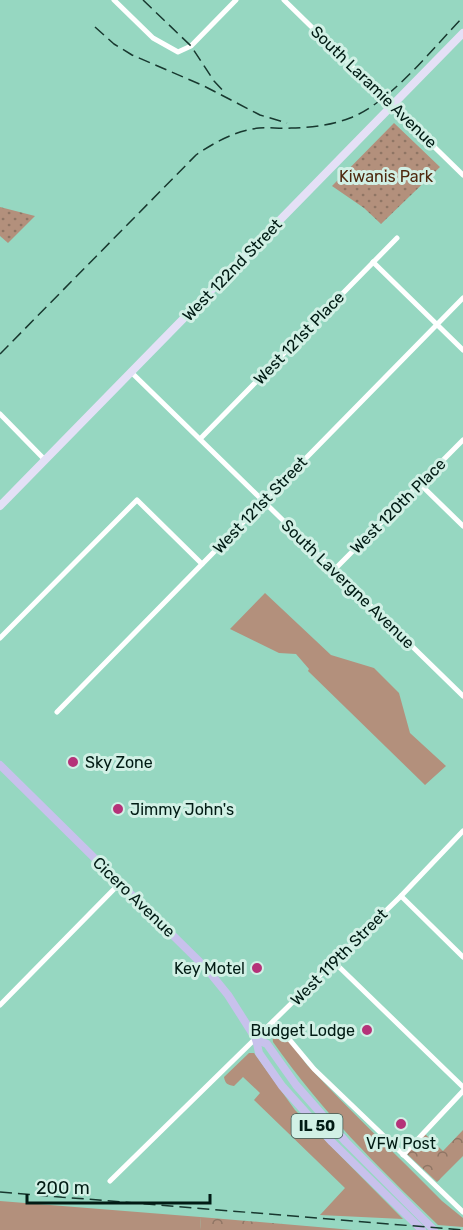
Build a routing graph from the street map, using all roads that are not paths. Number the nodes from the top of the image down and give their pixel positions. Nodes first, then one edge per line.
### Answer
1 (114, 0) edge
2 (236, 0) edge
3 (284, 0) edge
4 (463, 33) edge
5 (392, 106) junction
6 (462, 170) edge
7 (397, 238) dead end
8 (373, 262) junction
9 (463, 298) edge
10 (437, 325) junction
11 (463, 350) edge
12 (131, 372) junction
13 (0, 414) edge
14 (200, 439) junction
15 (463, 440) edge
16 (45, 460) junction
17 (420, 484) junction
18 (264, 501) junction
19 (0, 506) edge
20 (463, 526) edge
21 (202, 564) junction
22 (333, 571) junction
23 (0, 638) edge
24 (463, 696) edge
25 (57, 712) dead end
26 (0, 765) edge
27 (463, 831) edge
28 (120, 883) junction
29 (400, 896) junction
30 (463, 957) edge
31 (334, 962) junction
32 (0, 1005) edge
33 (274, 1021) junction
34 (256, 1039) junction
35 (463, 1089) edge
36 (402, 1155) junction
37 (110, 1181) dead end
38 (463, 1212) edge
39 (422, 1230) edge
40 (434, 1230) edge

1 - 2 street
3 - 5 street, South Laramie Avenue
4 - 5 street, West 122nd Street
5 - 6 street, South Laramie Avenue
5 - 12 street, West 122nd Street
7 - 8 street, West 121st Place
8 - 10 street
8 - 14 street, West 121st Place
9 - 10 street, West 121st Street
10 - 11 street
10 - 18 street, West 121st Street
12 - 14 street, South Lavergne Avenue
12 - 16 street, West 122nd Street
13 - 16 street
14 - 18 street, South Lavergne Avenue
15 - 17 street, West 120th Place
16 - 19 street, West 122nd Street
17 - 20 street
17 - 22 street, West 120th Place
18 - 21 street, West 121st Street
18 - 22 street, South Lavergne Avenue
21 - 23 street
21 - 25 street, West 121st Street
22 - 24 street, South Lavergne Avenue
26 - 28 main road, Cicero Avenue / IL 50
27 - 29 street, West 119th Street
28 - 32 street
28 - 34 main road, Cicero Avenue / IL 50
29 - 30 street
29 - 31 street, West 119th Street
31 - 33 street, West 119th Street
31 - 35 street
33 - 34 street, West 119th Street
33 - 36 street
34 - 37 street, West 119th Street
34 - 39 main road, Cicero Avenue / IL 50
34 - 40 main road, Cicero Avenue / IL 50
35 - 36 street
36 - 38 street

